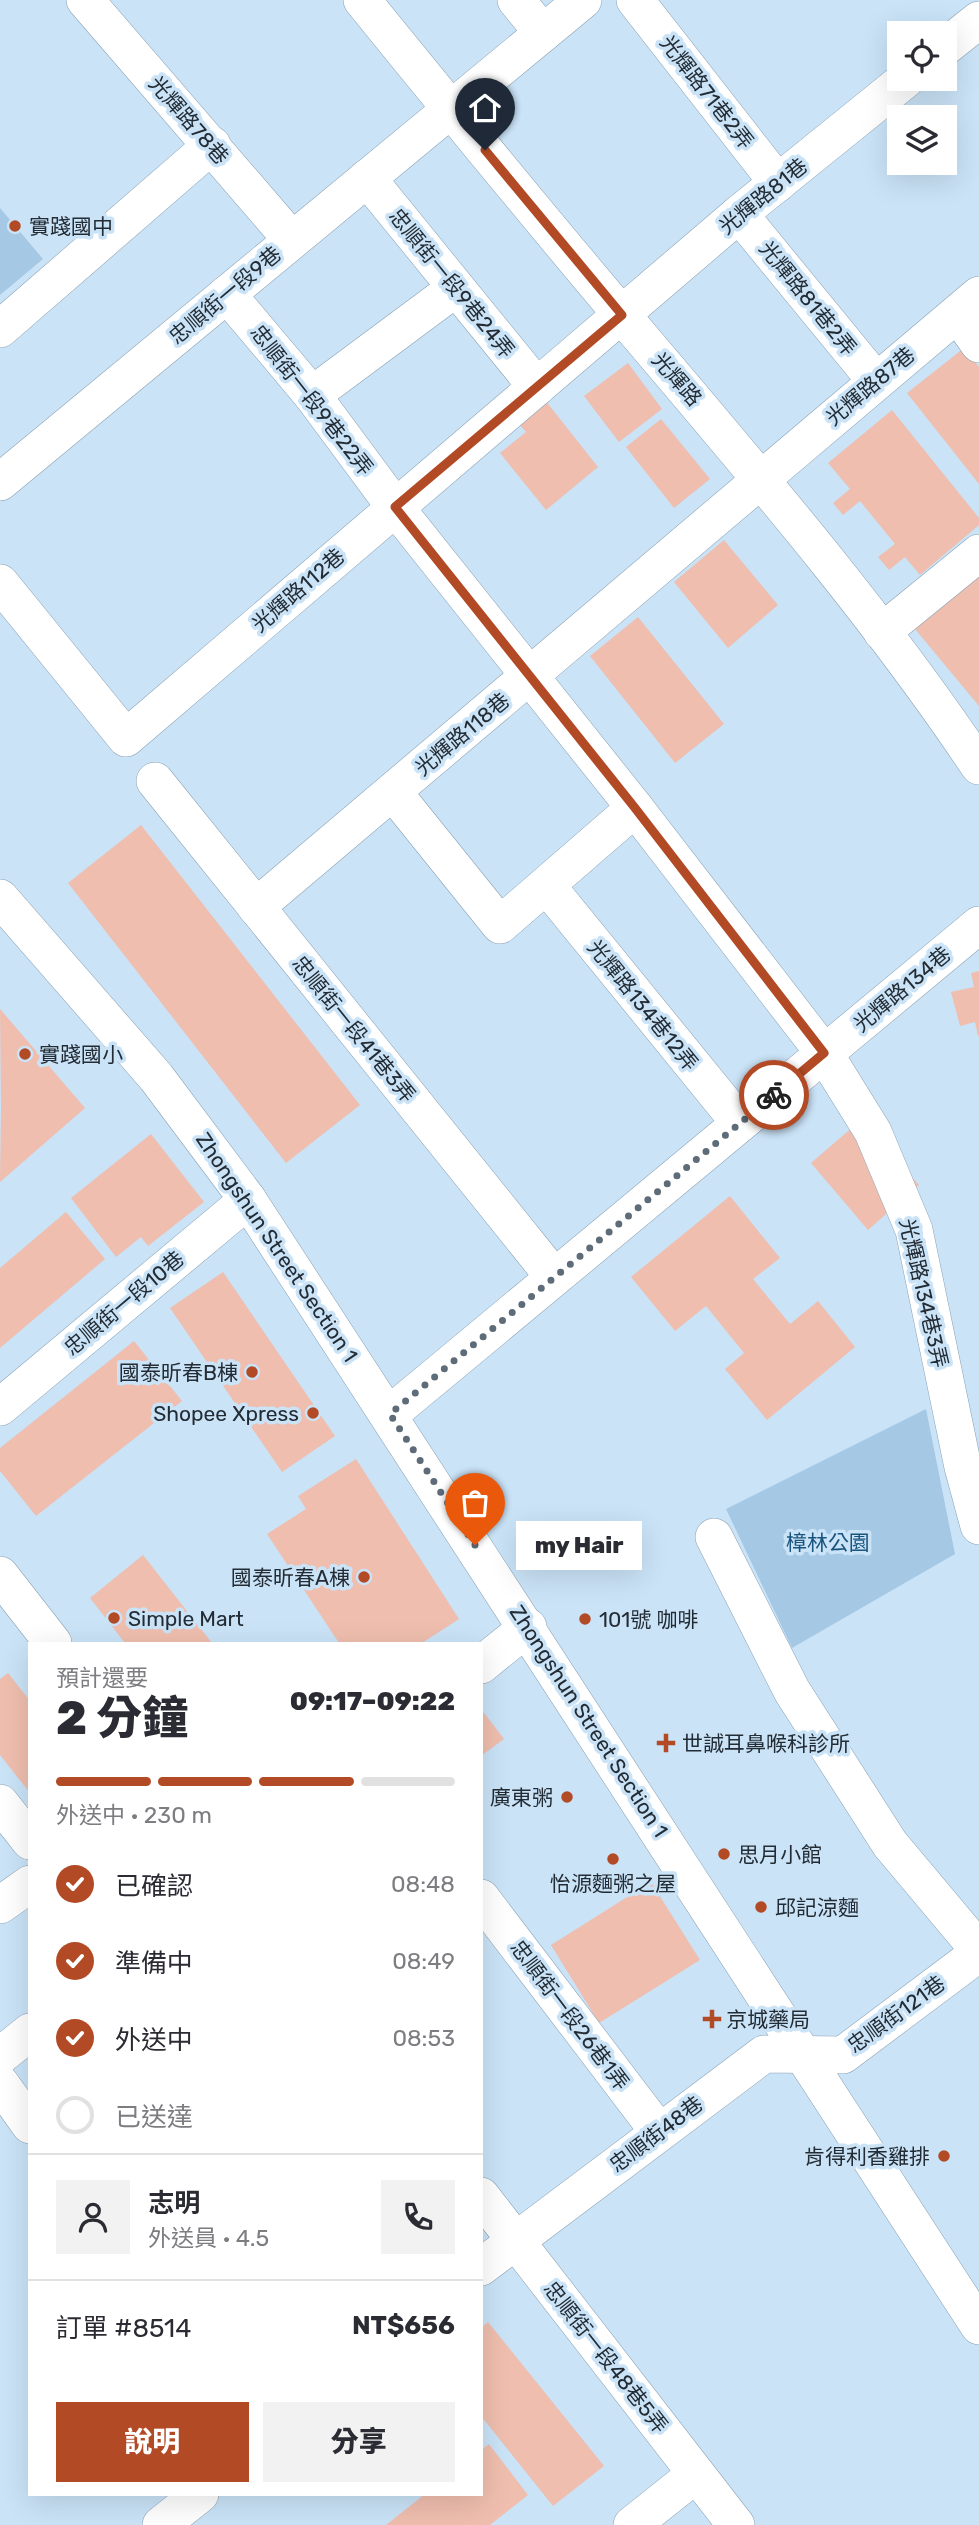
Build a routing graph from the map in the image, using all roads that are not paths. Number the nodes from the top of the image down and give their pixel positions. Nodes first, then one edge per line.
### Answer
1 (85, 0) edge
2 (362, 0) edge
3 (516, 0) edge
4 (583, 0) edge
5 (635, 0) edge
6 (979, 20) edge
7 (543, 33) junction
8 (957, 37) edge
9 (891, 91) edge
10 (450, 109) junction
11 (212, 145) junction
12 (367, 178) junction
13 (778, 183) junction
14 (739, 215) junction
15 (292, 240) junction
16 (456, 288) junction
17 (227, 294) junction
18 (969, 305) edge
19 (622, 315) junction
20 (0, 329) edge
21 (979, 344) edge
22 (876, 381) junction
23 (537, 387) junction
24 (312, 395) junction
25 (761, 477) junction
26 (0, 482) edge
27 (395, 507) junction
28 (979, 553) edge
29 (0, 583) edge
30 (882, 632) junction
31 (530, 677) junction
32 (979, 766) edge
33 (155, 780) dead end
34 (393, 792) junction
35 (635, 808) junction
36 (547, 886) junction
37 (0, 898) edge
38 (256, 907) junction
39 (979, 925) edge
40 (824, 1053) junction
41 (740, 1124) junction
42 (248, 1200) junction
43 (554, 1277) junction
44 (0, 1407) edge
45 (390, 1414) junction
46 (971, 1462) edge
47 (979, 1526) edge
48 (714, 1537) dead end
49 (0, 1576) edge
50 (528, 1628) junction
51 (51, 1642) edge
52 (483, 1663) edge
53 (0, 1803) edge
54 (28, 1838) edge
55 (28, 1885) edge
56 (483, 1901) edge
57 (0, 1905) edge
58 (979, 1951) edge
59 (28, 2034) edge
60 (805, 2054) junction
61 (0, 2056) edge
62 (0, 2083) edge
63 (28, 2122) edge
64 (659, 2132) junction
65 (483, 2199) edge
66 (515, 2240) junction
67 (483, 2265) edge
68 (979, 2326) edge
69 (696, 2474) junction
70 (198, 2496) edge
71 (162, 2525) edge
72 (632, 2525) edge
73 (736, 2525) edge

1 - 11 street, 光輝路78巷
2 - 10 street, 光輝路
3 - 7 street
4 - 7 street, 忠順街一段9巷
5 - 13 street, 光輝路71巷2弄
6 - 8 street
7 - 10 street, 忠順街一段9巷
9 - 13 street, 光輝路81巷
10 - 12 street, 忠順街一段9巷
10 - 19 street, 光輝路
11 - 15 street, 光輝路78巷
11 - 20 street
12 - 15 street, 忠順街一段9巷
12 - 16 street, 忠順街一段9巷24弄
13 - 14 street, 光輝路81巷
14 - 19 street, 光輝路81巷
14 - 22 street, 光輝路81巷2弄
15 - 17 street, 忠順街一段9巷
16 - 23 street, 忠順街一段9巷24弄
16 - 24 street
17 - 24 street, 忠順街一段9巷22弄
17 - 26 street, 忠順街一段9巷
18 - 21 street
18 - 22 street, 光輝路87巷
19 - 23 street, 光輝路112巷
19 - 25 street, 光輝路
22 - 25 street, 光輝路87巷
23 - 27 street, 光輝路112巷
24 - 27 street, 忠順街一段9巷22弄
25 - 30 street, 光輝路
25 - 31 street, 光輝路118巷
27 - 29 street, 光輝路112巷
27 - 31 street, 忠順街一段9巷22弄
28 - 30 street
30 - 32 street, 光輝路
31 - 34 street, 光輝路118巷
31 - 35 street, 忠順街一段9巷22弄
33 - 38 street, 忠順街一段41巷3弄
34 - 36 street
34 - 38 street, 光輝路118巷
35 - 36 street
35 - 40 street, 光輝路134巷3弄
36 - 41 street, 光輝路134巷12弄
37 - 42 street, Zhongshun Street Section 1
38 - 43 street, 忠順街一段41巷3弄
39 - 40 street, 光輝路134巷
40 - 41 street, 光輝路134巷
40 - 46 street, 光輝路134巷3弄
41 - 43 street, 光輝路134巷
42 - 44 street, 忠順街一段10巷
42 - 45 street, Zhongshun Street Section 1
43 - 45 street, 光輝路134巷
45 - 50 street, Zhongshun Street Section 1
46 - 47 street, 光輝路134巷3弄
48 - 58 street
49 - 51 street
50 - 52 street
50 - 60 street, Zhongshun Street Section 1
53 - 54 street
55 - 57 street
56 - 64 street, 忠順街一段26巷1弄
58 - 60 street, 忠順街121巷
59 - 61 street
60 - 64 street, 忠順街48巷
60 - 68 street, Zhongshun Street Section 1
62 - 63 street
64 - 66 street, 忠順街48巷
65 - 66 street, 忠順街一段48巷5弄
66 - 67 street, 忠順街48巷
66 - 69 street, 忠順街一段48巷5弄
69 - 72 street
69 - 73 street, 忠順街一段48巷5弄
70 - 71 street

